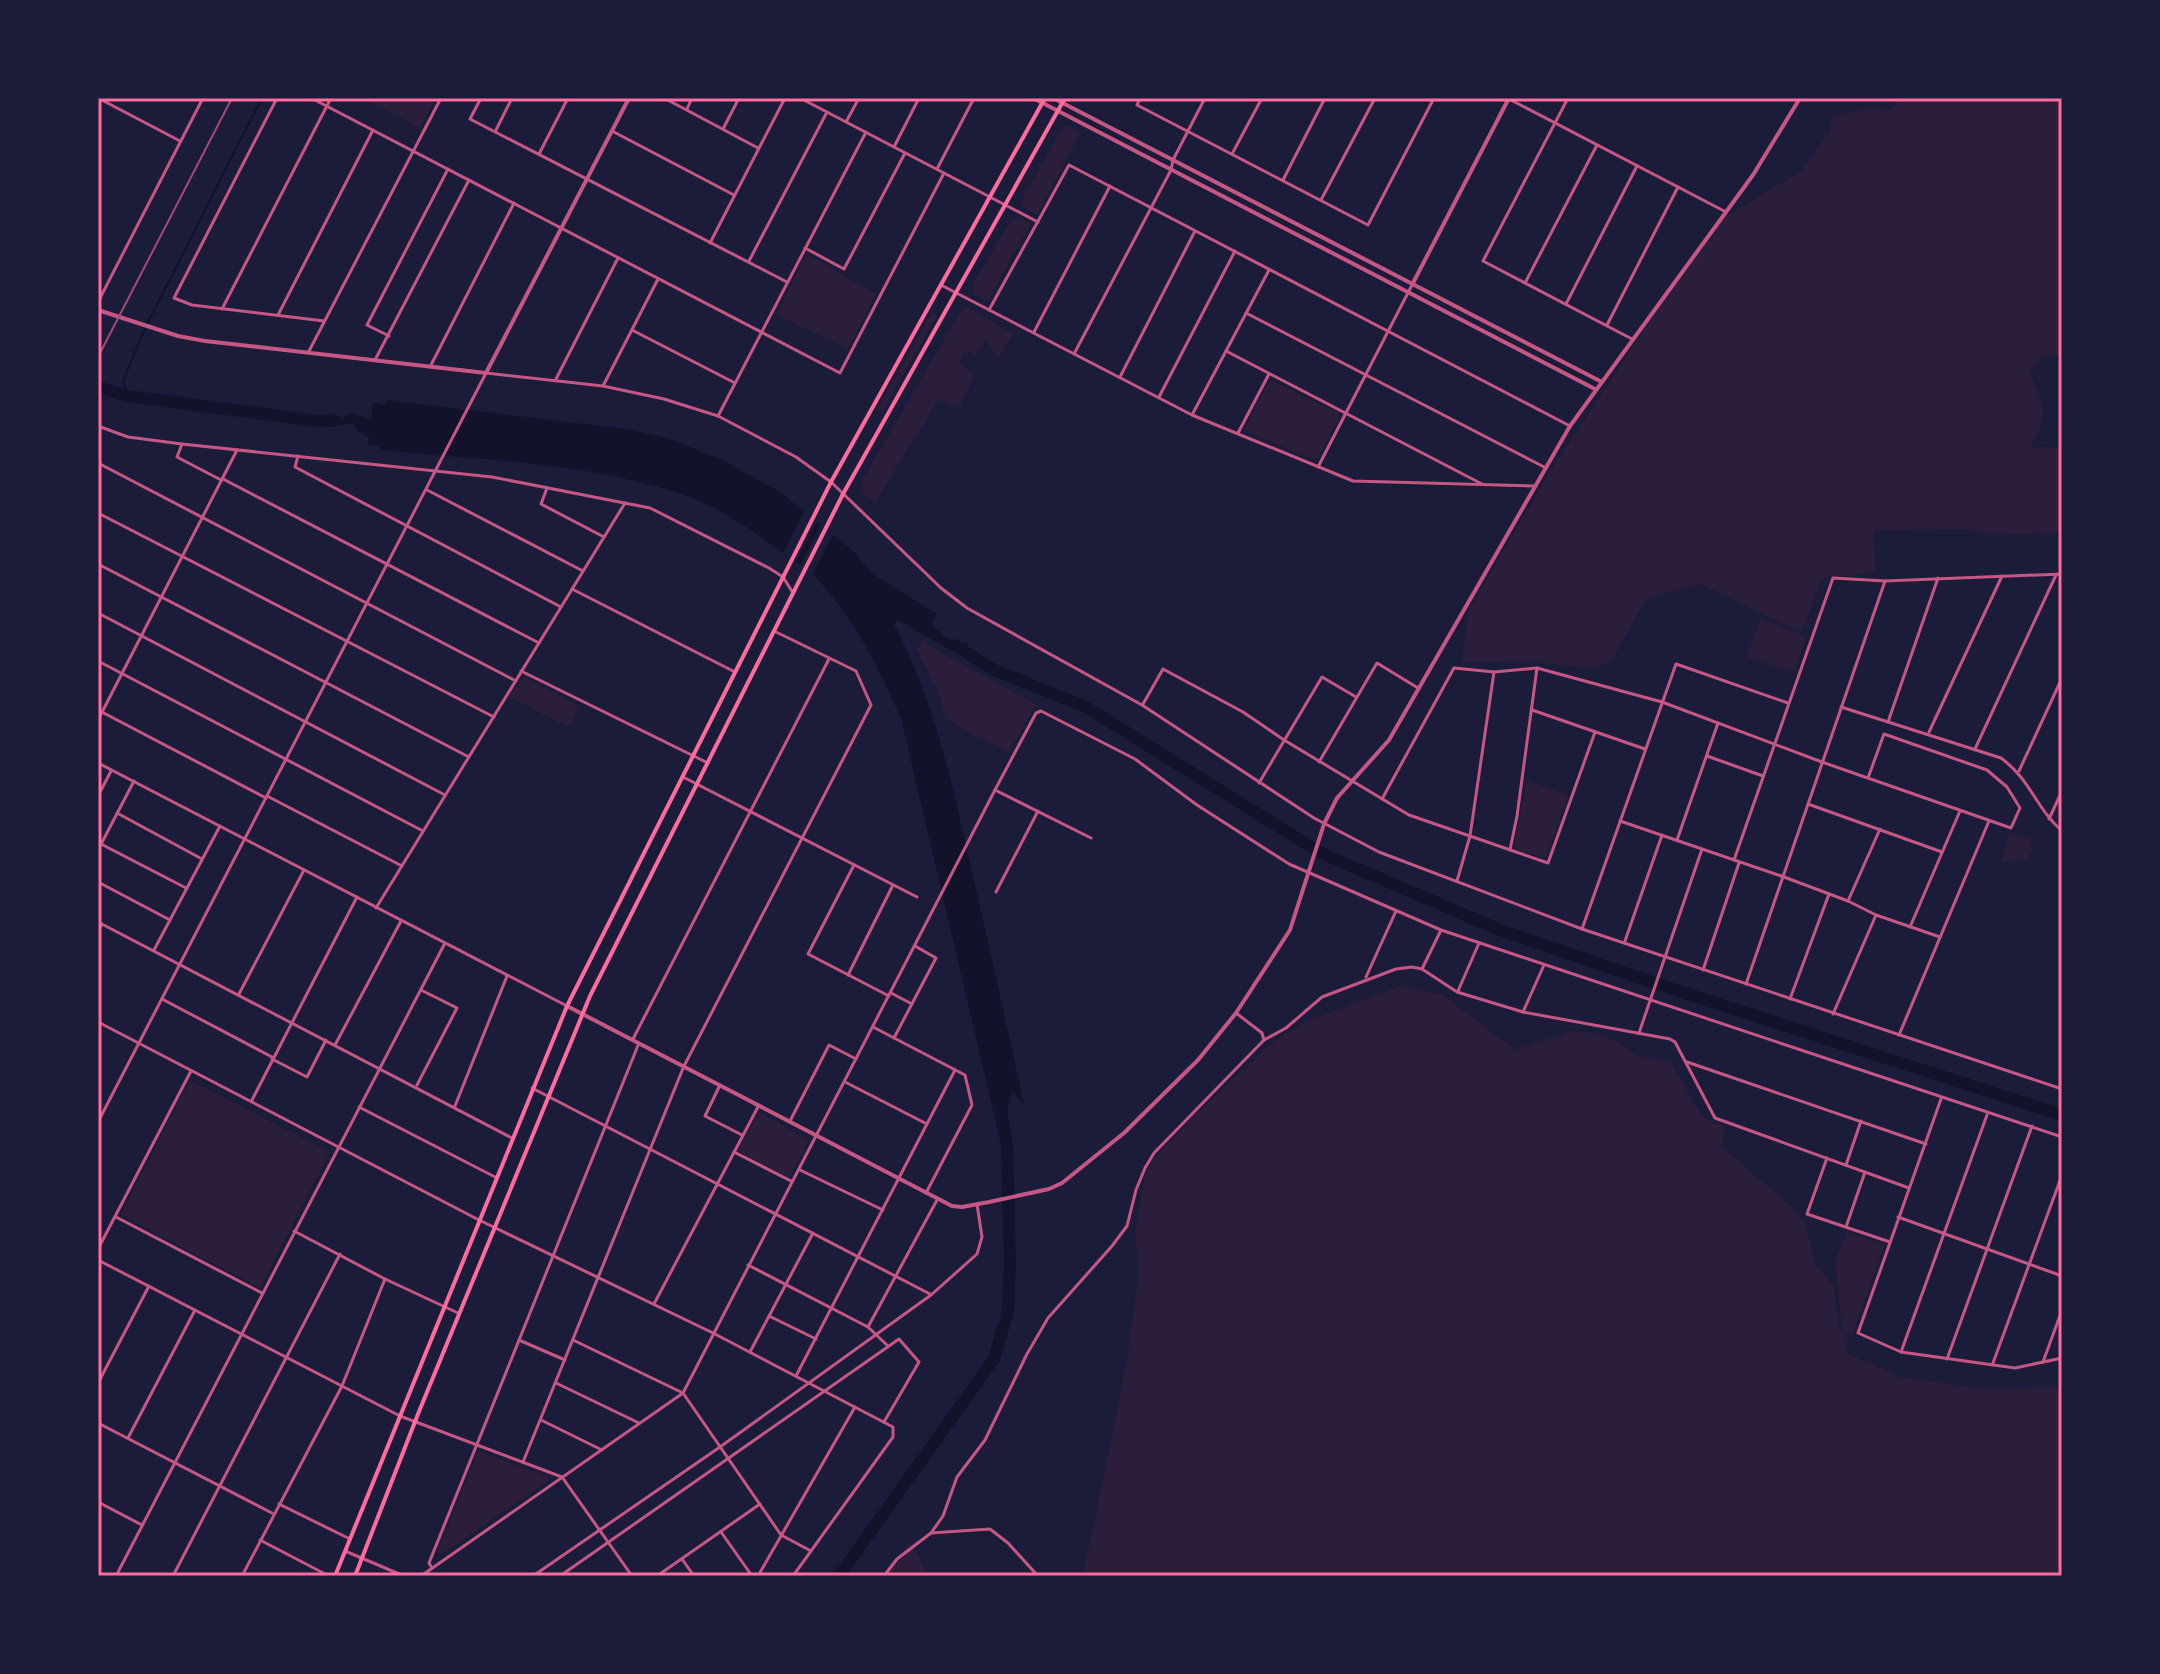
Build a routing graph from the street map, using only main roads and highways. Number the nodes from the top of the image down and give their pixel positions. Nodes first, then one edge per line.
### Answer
1 (1043, 100) edge
2 (1063, 100) edge
3 (332, 1576) edge
4 (355, 1576) edge

1 - 3 main road
2 - 4 main road

